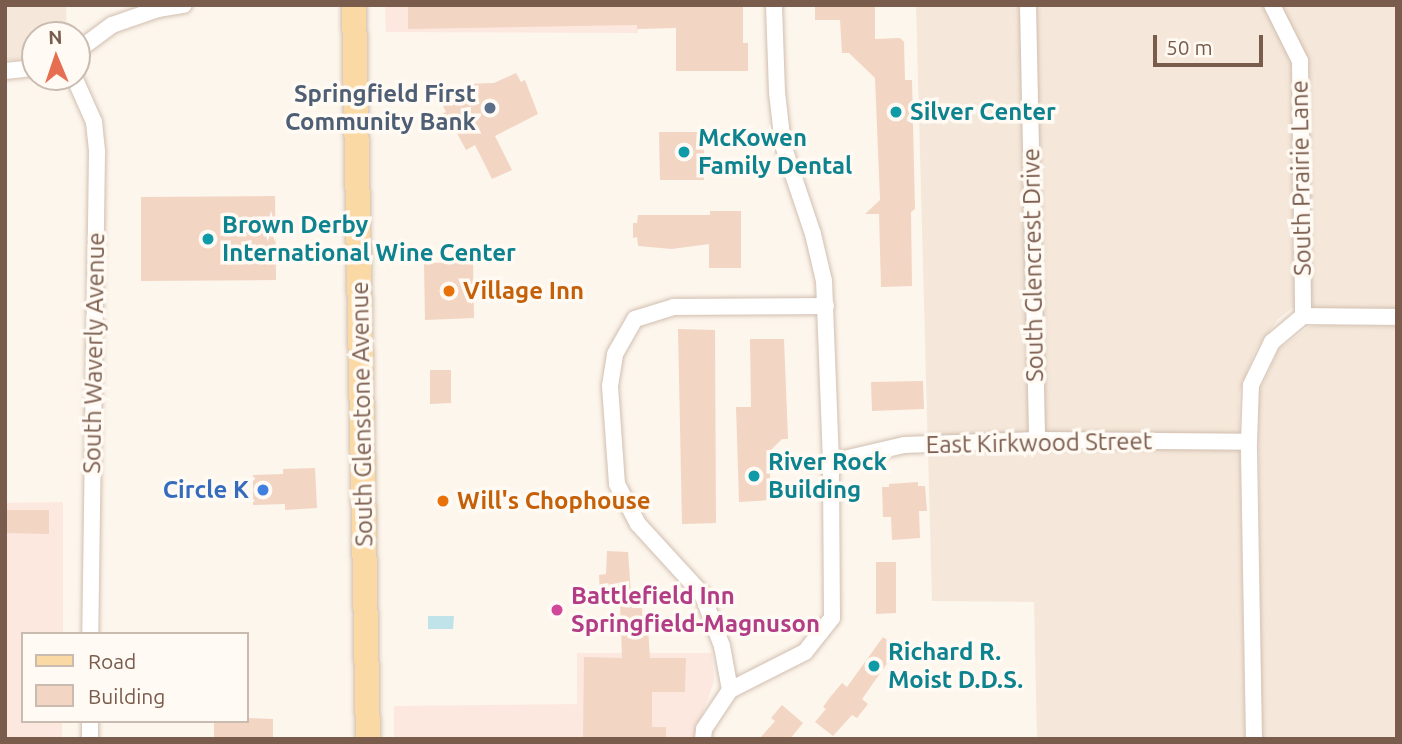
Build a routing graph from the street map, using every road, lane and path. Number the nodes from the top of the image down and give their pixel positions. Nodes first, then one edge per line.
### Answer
1 (184, 5) edge
2 (354, 5) edge
3 (775, 5) edge
4 (1028, 5) edge
5 (1272, 5) edge
6 (91, 41) edge
7 (80, 91) edge
8 (826, 306) junction
9 (1303, 316) junction
10 (1397, 317) edge
11 (1037, 440) junction
12 (1249, 442) junction
13 (831, 462) junction
14 (90, 632) edge
15 (730, 690) junction
16 (368, 739) edge
17 (703, 739) edge
18 (1254, 739) edge

1 - 6 street
2 - 16 main road, South Glenstone Avenue
3 - 8 street
4 - 11 street, South Glencrest Drive
5 - 9 street, South Prairie Lane
7 - 14 street, South Waverly Avenue
8 - 13 street
8 - 15 street
9 - 10 street
9 - 12 street
11 - 12 street, East Kirkwood Street
11 - 13 street, East Kirkwood Street
12 - 18 street
13 - 15 street
15 - 17 street

